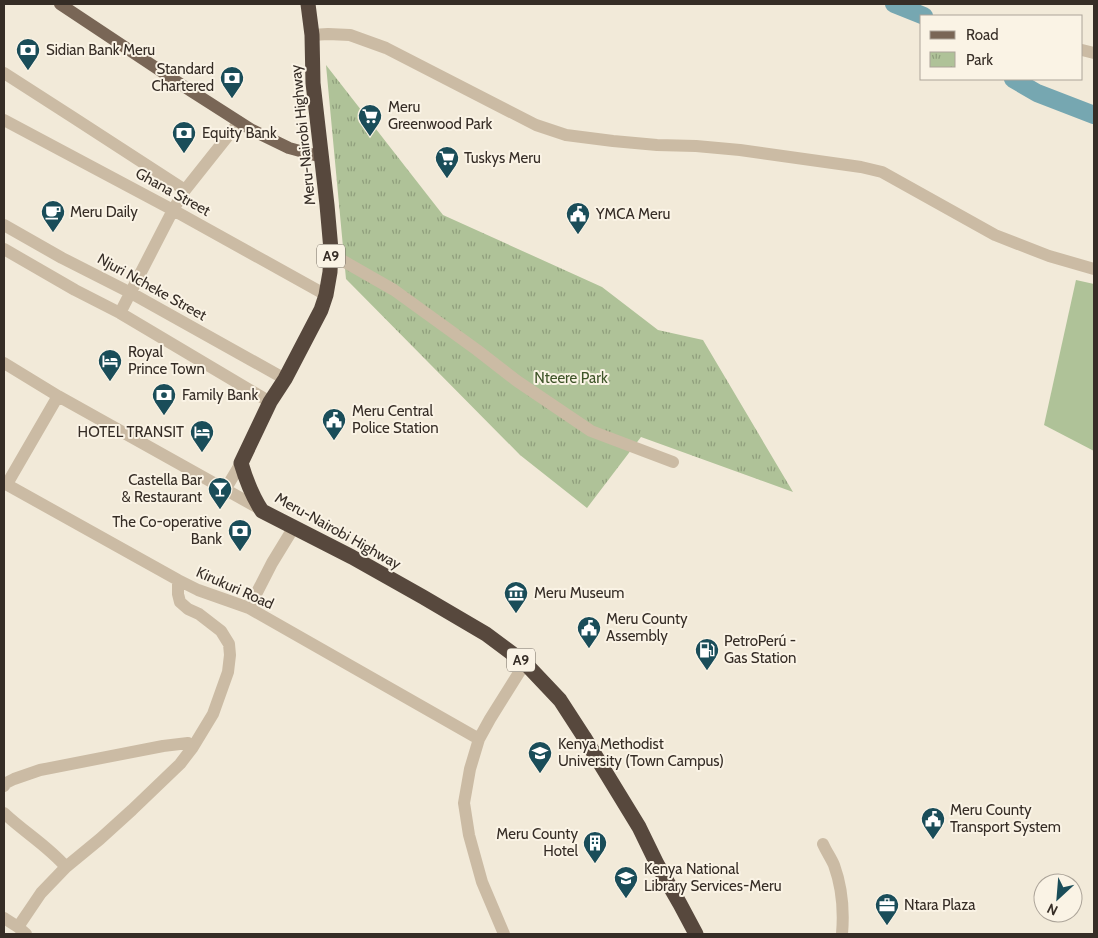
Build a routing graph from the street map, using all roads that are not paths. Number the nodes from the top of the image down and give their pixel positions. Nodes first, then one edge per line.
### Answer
1 (60, 4) edge
2 (308, 4) edge
3 (312, 36) junction
4 (4, 73) edge
5 (239, 122) junction
6 (5, 124) edge
7 (322, 157) junction
8 (185, 190) junction
9 (173, 210) junction
10 (4, 225) edge
11 (4, 249) edge
12 (331, 254) junction
13 (1094, 268) edge
14 (131, 293) junction
15 (326, 295) junction
16 (120, 313) junction
17 (4, 363) edge
18 (285, 379) junction
19 (58, 396) junction
20 (270, 402) junction
21 (673, 462) dead end
22 (241, 463) junction
23 (5, 483) edge
24 (225, 490) junction
25 (262, 511) junction
26 (294, 527) junction
27 (178, 580) junction
28 (249, 608) junction
29 (525, 663) junction
30 (479, 739) junction
31 (194, 747) junction
32 (4, 786) edge
33 (4, 813) edge
34 (823, 844) dead end
35 (66, 867) junction
36 (4, 918) edge
37 (22, 930) edge
38 (504, 934) edge
39 (696, 934) edge
40 (842, 934) edge

1 - 5 main road
2 - 3 highway, Meru-Nairobi Highway / A9
3 - 7 highway, Meru-Nairobi Highway / A9
3 - 13 street
4 - 8 street
5 - 7 main road
5 - 8 street
6 - 9 street, Ghana Street
7 - 12 highway, Meru-Nairobi Highway / A9
8 - 9 street
9 - 14 street
9 - 15 street, Ghana Street
10 - 14 street, Njuri Ncheke Street
11 - 16 street
12 - 15 highway, Meru-Nairobi Highway / A9
12 - 21 street
14 - 16 street
14 - 18 street, Njuri Ncheke Street
15 - 18 highway, Meru-Nairobi Highway / A9
16 - 20 street
17 - 19 street
18 - 20 highway, Meru-Nairobi Highway / A9
19 - 23 street
19 - 24 street
20 - 22 highway, Meru-Nairobi Highway / A9
22 - 24 street
22 - 25 highway, Meru-Nairobi Highway
23 - 27 street, Kirukuri Road
24 - 25 street
25 - 26 highway, Meru-Nairobi Highway / A9
26 - 28 street
26 - 29 highway, Meru-Nairobi Highway / A9
27 - 28 street, Kirukuri Road
27 - 31 street
28 - 30 street, Kirukuri Road
29 - 30 street
29 - 39 highway, Meru-Nairobi Highway / A9
30 - 38 street
31 - 32 street
31 - 35 street
33 - 35 street
34 - 40 street
35 - 37 street
36 - 37 street

